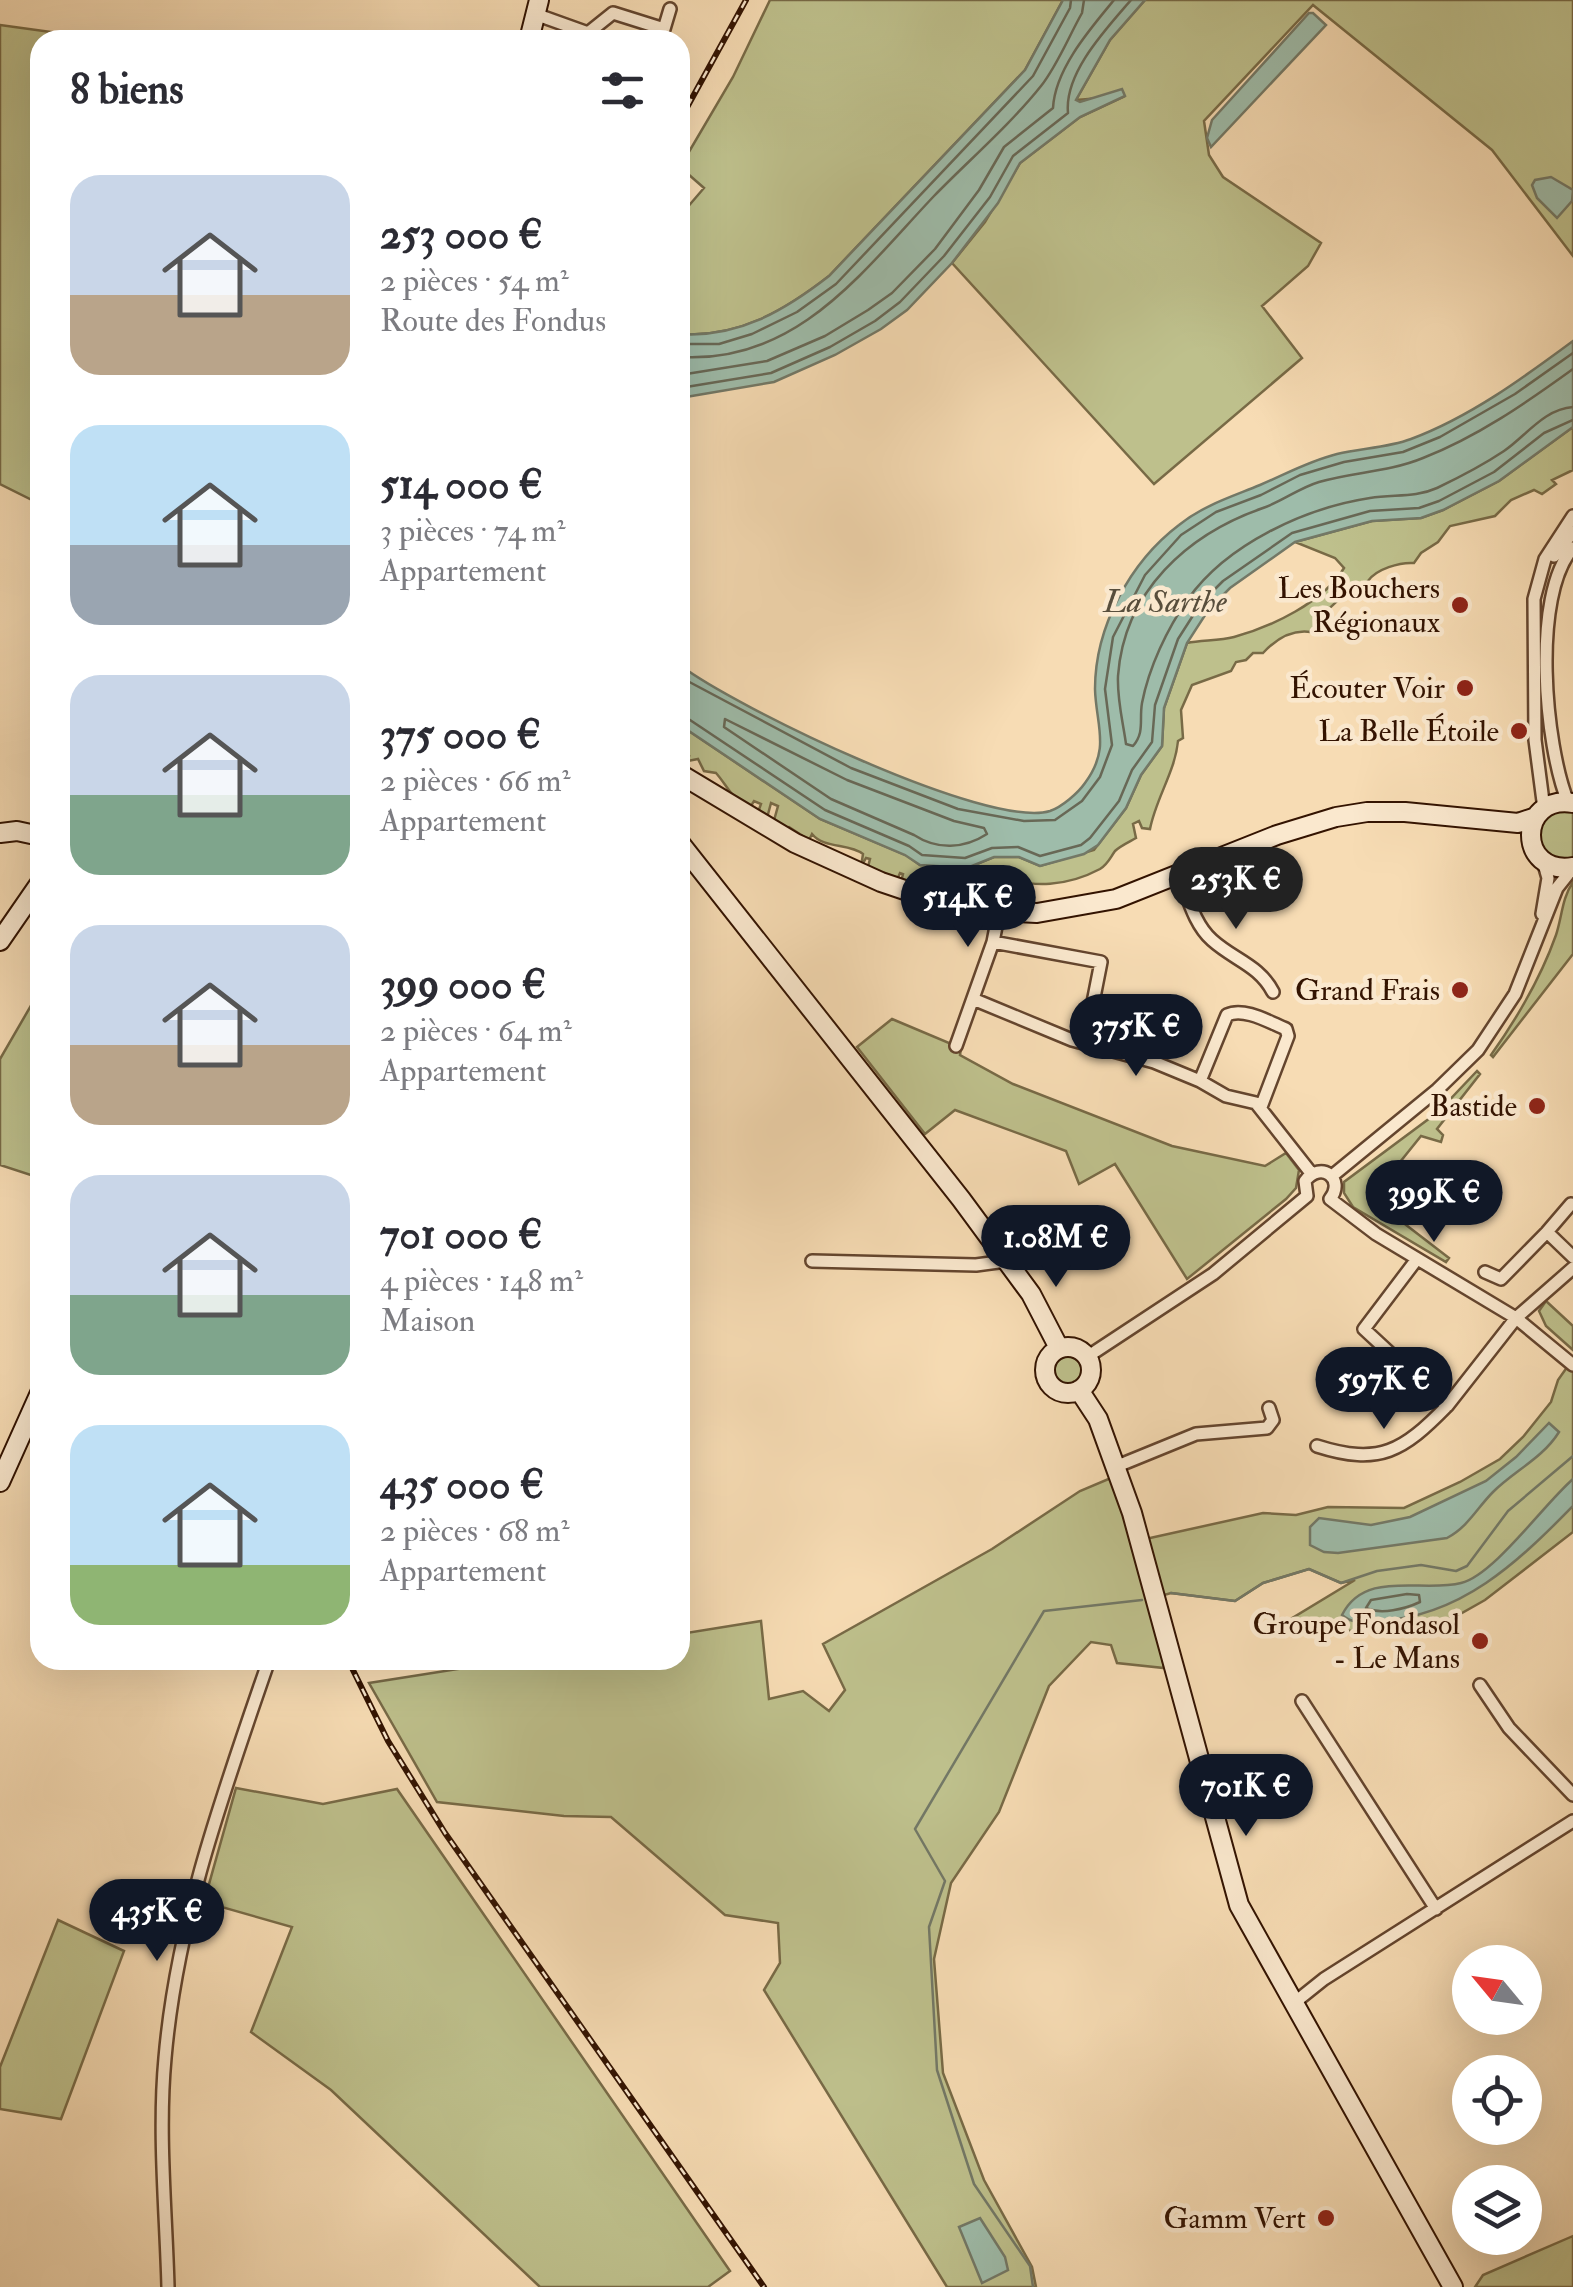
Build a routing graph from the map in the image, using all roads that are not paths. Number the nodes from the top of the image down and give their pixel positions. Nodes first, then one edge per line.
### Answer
1 (537, 7) edge
2 (670, 8) dead end
3 (582, 30) edge
4 (592, 30) edge
5 (653, 30) edge
6 (663, 30) edge
7 (1573, 516) edge
8 (1573, 532) edge
9 (1573, 548) edge
10 (1538, 608) dead end
11 (690, 780) edge
12 (1570, 803) edge
13 (1540, 812) junction
14 (1440, 815) junction
15 (0, 833) edge
16 (30, 834) edge
17 (1538, 855) junction
18 (690, 856) edge
19 (1573, 868) edge
20 (1179, 875) junction
21 (30, 898) edge
22 (999, 911) junction
23 (0, 941) edge
24 (992, 942) junction
25 (1536, 948) junction
26 (1273, 992) dead end
27 (973, 999) junction
28 (1085, 1042) junction
29 (956, 1046) dead end
30 (1200, 1081) junction
31 (1261, 1107) junction
32 (1311, 1173) junction
33 (1332, 1176) junction
34 (1307, 1196) junction
35 (1330, 1200) junction
36 (1571, 1204) edge
37 (1546, 1232) junction
38 (1573, 1257) edge
39 (1417, 1259) junction
40 (812, 1261) dead end
41 (1006, 1261) junction
42 (1573, 1268) edge
43 (1485, 1272) dead end
44 (1516, 1318) junction
45 (1059, 1348) junction
46 (1087, 1357) junction
47 (1573, 1365) edge
48 (1079, 1390) junction
49 (1447, 1406) junction
50 (1269, 1408) dead end
51 (30, 1415) edge
52 (1317, 1446) dead end
53 (1115, 1467) junction
54 (0, 1482) edge
55 (265, 1670) edge
56 (1480, 1685) dead end
57 (1302, 1700) dead end
58 (1573, 1795) edge
59 (1573, 1821) edge
60 (1436, 1910) junction
61 (1294, 2002) junction
62 (168, 2287) edge
63 (1454, 2287) edge

1 - 3 street
2 - 6 street
4 - 5 street
7 - 13 street
8 - 10 street
9 - 12 street
11 - 22 street
12 - 13 street
13 - 14 street
13 - 17 street
14 - 17 street
14 - 20 street
15 - 16 street
17 - 19 street
17 - 25 street
18 - 41 street
19 - 25 street
20 - 22 street
20 - 26 street
21 - 23 street
22 - 24 street
24 - 27 street
24 - 28 street
25 - 33 street
27 - 28 street
27 - 29 street
28 - 30 street
30 - 31 street
30 - 31 street
31 - 32 street
32 - 33 street
32 - 34 street
33 - 35 street
34 - 35 street
34 - 46 street
35 - 39 street
36 - 37 street
37 - 38 street
37 - 43 street
39 - 44 street
39 - 49 street
40 - 41 street
41 - 45 street
42 - 44 street
44 - 47 street
44 - 49 street
45 - 46 street
45 - 48 street
46 - 48 street
48 - 53 street
49 - 52 street
50 - 53 street
51 - 54 street
53 - 61 street
55 - 62 street
56 - 58 street
57 - 60 street
59 - 60 street
60 - 61 street
61 - 63 street

